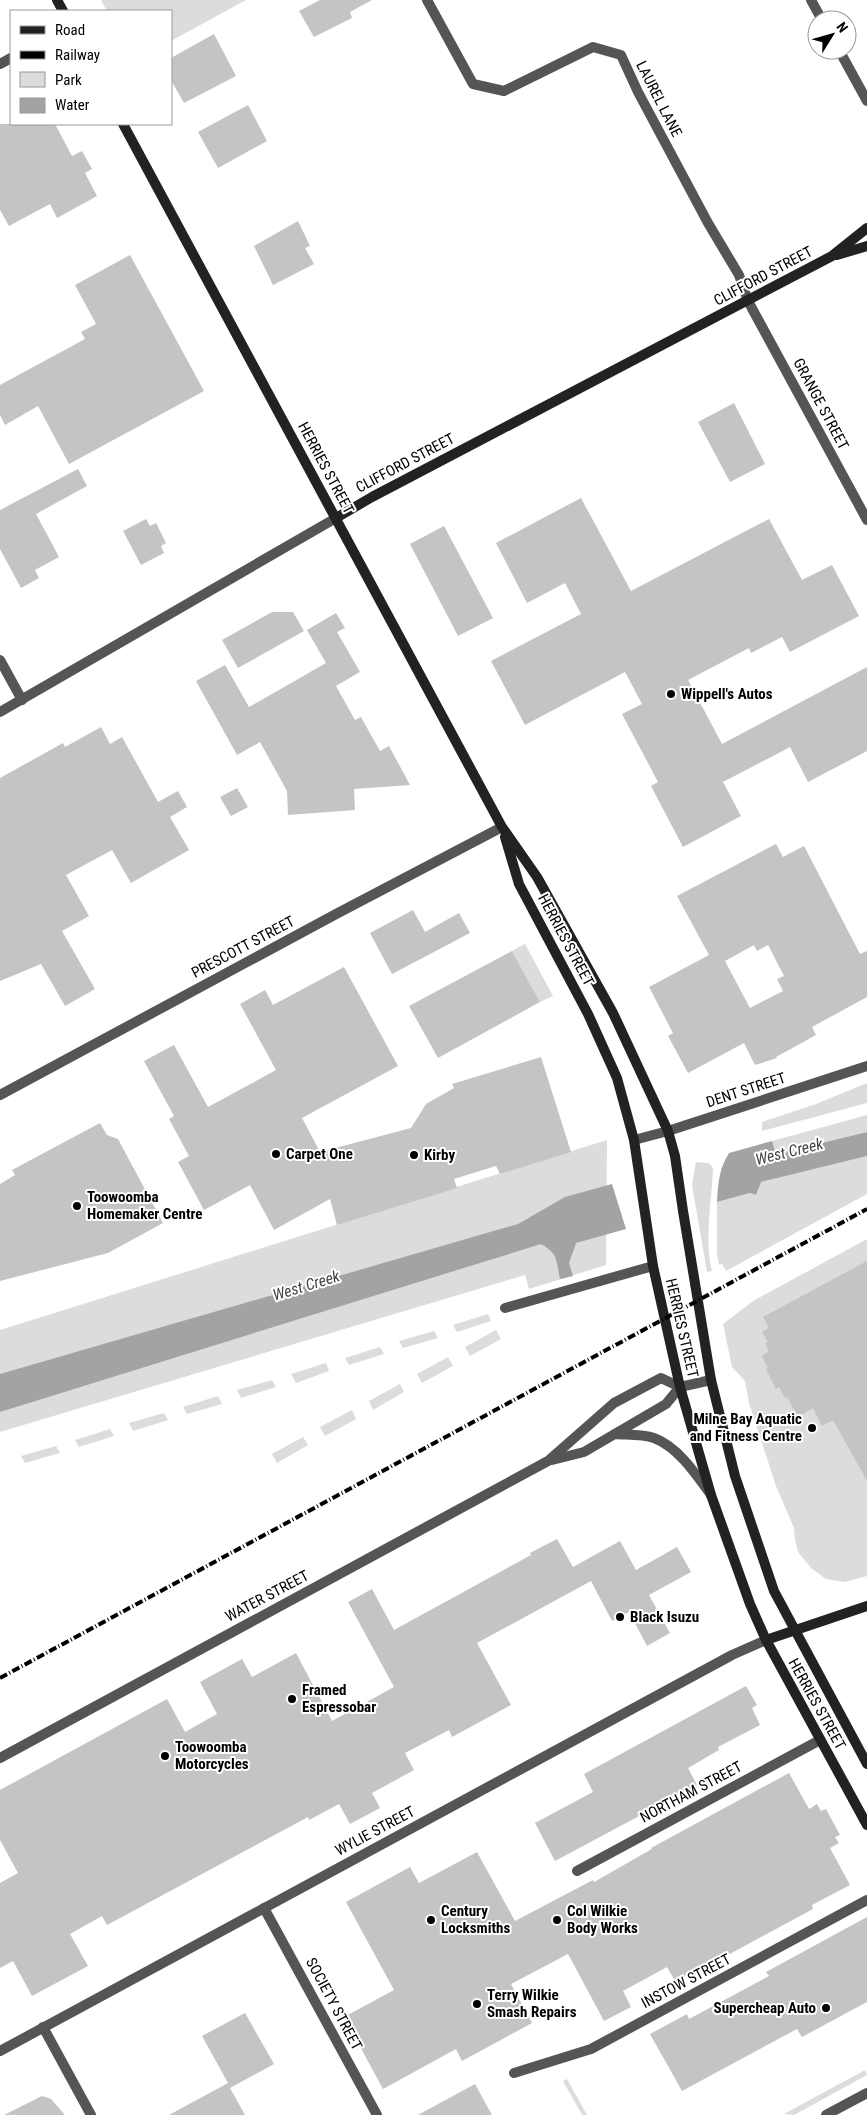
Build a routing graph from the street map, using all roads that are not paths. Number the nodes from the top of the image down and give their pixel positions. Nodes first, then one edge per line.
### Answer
1 (427, 0) edge
2 (844, 60) edge
3 (867, 101) edge
4 (125, 125) edge
5 (867, 228) edge
6 (867, 246) edge
7 (832, 256) junction
8 (748, 301) junction
9 (336, 518) junction
10 (867, 520) edge
11 (0, 660) edge
12 (22, 700) junction
13 (0, 712) edge
14 (502, 827) junction
15 (867, 1066) edge
16 (0, 1095) edge
17 (668, 1131) junction
18 (634, 1140) junction
19 (653, 1266) junction
20 (505, 1308) dead end
21 (711, 1380) junction
22 (680, 1387) junction
23 (614, 1434) junction
24 (548, 1461) junction
25 (711, 1496) junction
26 (867, 1606) edge
27 (795, 1630) junction
28 (766, 1640) junction
29 (820, 1740) junction
30 (0, 1758) edge
31 (867, 1764) edge
32 (867, 1826) edge
33 (577, 1871) dead end
34 (867, 1900) edge
35 (264, 1908) junction
36 (43, 2028) junction
37 (0, 2051) edge
38 (514, 2074) dead end
39 (867, 2093) edge
40 (91, 2115) edge
41 (377, 2115) edge
42 (826, 2115) edge

1 - 8 street, LAUREL LANE
2 - 3 street
4 - 9 main road, HERRIES STREET
5 - 7 main road, CLIFFORD STREET
6 - 7 main road, CLIFFORD STREET
7 - 8 main road, CLIFFORD STREET
8 - 9 main road, CLIFFORD STREET
8 - 10 street, GRANGE STREET
9 - 12 street, CLIFFORD STREET
9 - 14 main road, HERRIES STREET
11 - 12 street
12 - 13 street, CLIFFORD STREET
14 - 16 street, PRESCOTT STREET
14 - 17 main road, HERRIES STREET
14 - 18 main road, HERRIES STREET
15 - 17 street, DENT STREET
17 - 18 street, DENT STREET
17 - 21 main road, HERRIES STREET
18 - 19 main road, HERRIES STREET
19 - 20 street
19 - 22 main road, HERRIES STREET
21 - 22 street
21 - 27 main road, HERRIES STREET
22 - 23 street, WATER STREET
22 - 24 street, WATER STREET
22 - 25 main road, HERRIES STREET
23 - 24 street, WATER STREET
23 - 25 street
24 - 30 street, WATER STREET
25 - 28 main road, HERRIES STREET
26 - 27 main road
27 - 28 main road
27 - 31 main road, HERRIES STREET
28 - 29 main road, HERRIES STREET
28 - 35 street, WYLIE STREET
29 - 32 main road, HERRIES STREET
29 - 33 street, NORTHAM STREET
34 - 38 street, INSTOW STREET
35 - 36 street, WYLIE STREET
35 - 41 street, SOCIETY STREET
36 - 37 street, WYLIE STREET
36 - 40 street
39 - 42 street

